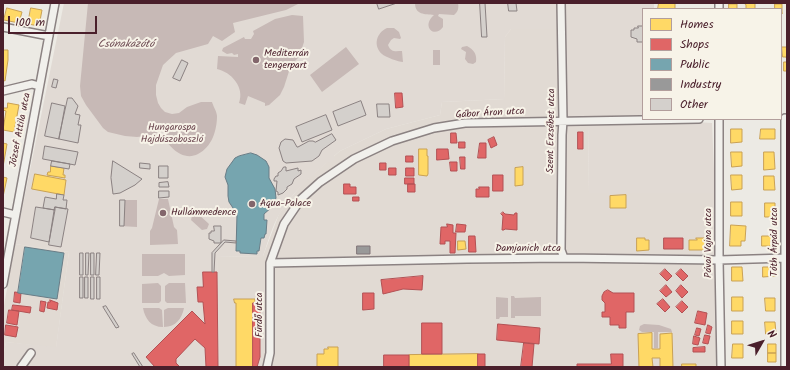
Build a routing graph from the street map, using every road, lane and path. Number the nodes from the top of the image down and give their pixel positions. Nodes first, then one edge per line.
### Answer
1 (55, 3) edge
2 (561, 3) edge
3 (3, 27) edge
4 (49, 36) junction
5 (40, 86) junction
6 (3, 91) edge
7 (784, 118) edge
8 (642, 120) edge
9 (719, 120) edge
10 (563, 121) junction
11 (786, 188) edge
12 (3, 212) edge
13 (16, 215) junction
14 (564, 258) junction
15 (786, 258) edge
16 (719, 260) junction
17 (270, 263) junction
18 (3, 284) edge
19 (31, 353) dead end
20 (21, 367) edge
21 (268, 367) edge
22 (721, 367) edge
23 (785, 367) edge

1 - 4 street, József Attila utca
2 - 10 street, Szent Erzsébet utca
3 - 4 street
4 - 5 street, József Attila utca
5 - 6 street
5 - 13 street, József Attila utca
7 - 11 street, Tóth Árpád utca
8 - 10 street, Gábor Áron utca
9 - 16 street, Pávai Vajna utca
10 - 14 street, Szent Erzsébet utca
10 - 17 street, Gábor Áron utca
11 - 15 street, Tóth Árpád utca
12 - 13 street
13 - 18 street, József Attila utca
14 - 16 street, Damjanich utca
14 - 17 street, Damjanich utca
15 - 16 street, Damjanich utca
15 - 23 street, Tóth Árpád utca
16 - 22 street, Pávai Vajna utca
17 - 21 street, Fürdő utca
19 - 20 street

